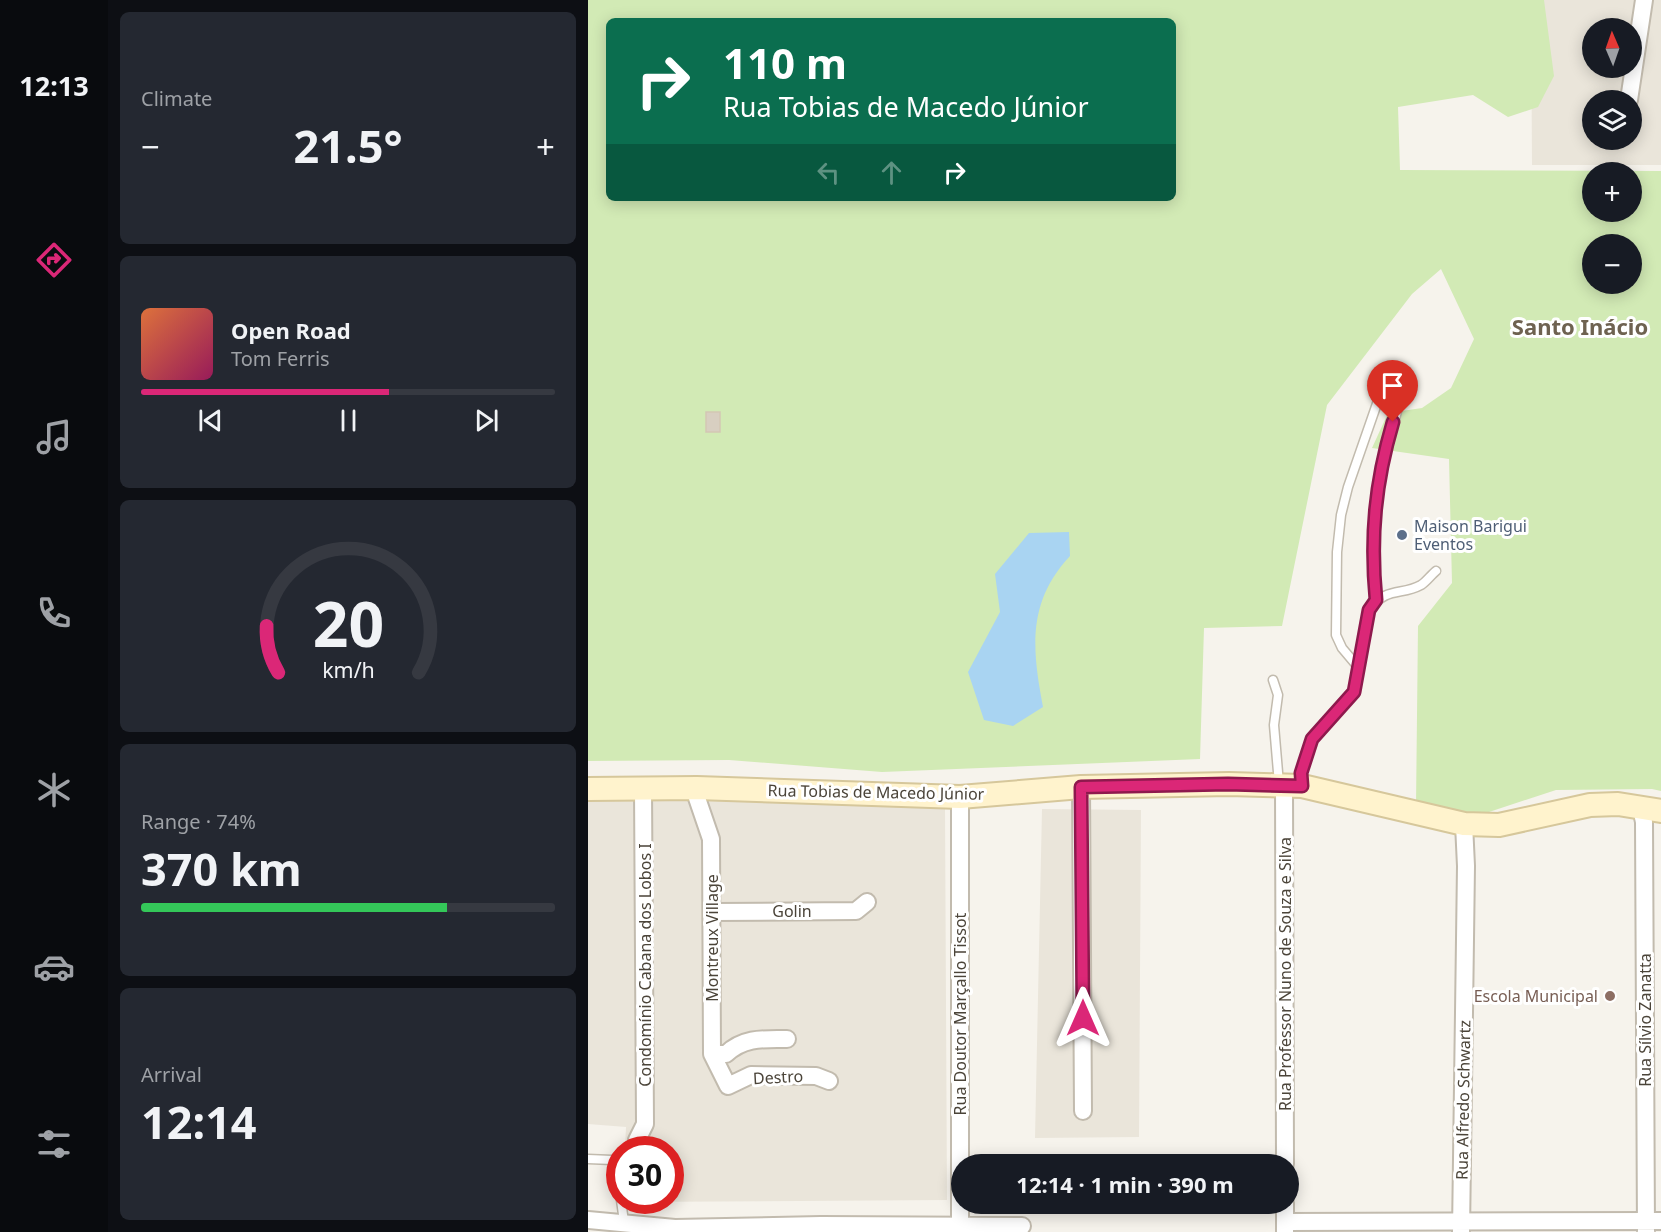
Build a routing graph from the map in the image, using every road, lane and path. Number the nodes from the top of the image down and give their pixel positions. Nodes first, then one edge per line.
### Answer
1 (1644, 0) edge
2 (1630, 90) edge
3 (1436, 571) dead end
4 (1376, 600) junction
5 (1358, 668) junction
6 (1273, 680) dead end
7 (1289, 785) junction
8 (1081, 787) junction
9 (643, 788) junction
10 (697, 788) junction
11 (588, 789) edge
12 (960, 797) junction
13 (1651, 809) edge
14 (1464, 824) junction
15 (867, 902) dead end
16 (713, 912) junction
17 (787, 1039) dead end
18 (712, 1054) junction
19 (829, 1081) dead end
20 (728, 1086) joint
21 (1083, 1111) dead end
22 (640, 1136) edge
23 (1285, 1154) edge
24 (588, 1159) edge
25 (606, 1160) edge
26 (623, 1214) edge
27 (588, 1220) edge
28 (624, 1222) junction
29 (1651, 1224) edge
30 (1022, 1226) dead end
31 (1461, 1226) edge
32 (1285, 1227) edge
33 (821, 1229) edge
34 (960, 1229) edge
35 (675, 1230) edge

1 - 2 street
3 - 4 lane
4 - 5 lane
4 - 5 lane
5 - 7 lane
6 - 7 lane
7 - 8 street, Rua Tobias de Macedo Júnior
7 - 14 street, Rua Tobias de Macedo Júnior
7 - 23 street, Rua Professor Nuno de Souza e Silva
8 - 12 street, Rua Tobias de Macedo Júnior
8 - 21 street
9 - 10 street, Rua Tobias de Macedo Júnior
9 - 11 street, Rua Tobias de Macedo Júnior
9 - 22 street, Condomínio Cabana dos Lobos I
10 - 12 street, Rua Tobias de Macedo Júnior
10 - 16 street, Montreux Village
12 - 34 street, Rua Doutor Marçallo Tissot
13 - 14 street, Rua Tobias de Macedo Júnior
13 - 29 street, Rua Sílvio Zanatta
14 - 31 street, Rua Alfredo Schwartz
15 - 16 street, Golin
16 - 18 street, Montreux Village
17 - 18 street
18 - 20 street, Montreux Village
19 - 20 street, Destro
24 - 25 lane
26 - 28 lane
27 - 28 street
28 - 35 street
29 - 31 street
30 - 34 street
31 - 32 street
33 - 34 street
33 - 35 street

